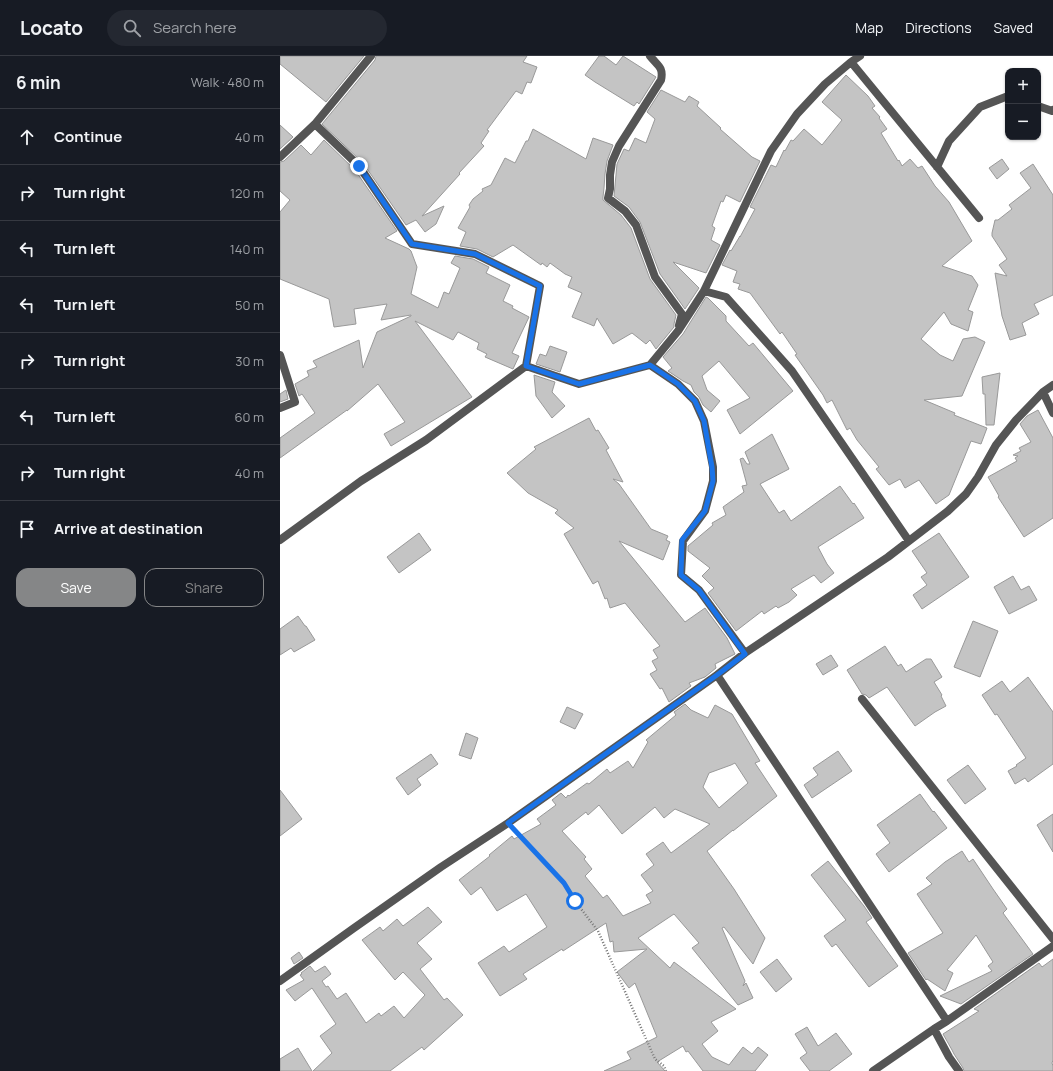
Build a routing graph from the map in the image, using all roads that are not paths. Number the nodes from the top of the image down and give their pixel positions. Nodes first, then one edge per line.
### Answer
1 (371, 56) edge
2 (650, 56) edge
3 (860, 56) edge
4 (851, 62) junction
5 (1005, 97) edge
6 (1041, 107) edge
7 (1053, 110) edge
8 (315, 124) junction
9 (280, 157) edge
10 (937, 167) junction
11 (979, 218) dead end
12 (704, 291) junction
13 (678, 331) junction
14 (280, 355) edge
15 (650, 365) junction
16 (526, 366) junction
17 (1053, 385) edge
18 (1043, 392) junction
19 (280, 408) edge
20 (1053, 414) edge
21 (280, 540) edge
22 (909, 540) junction
23 (745, 654) junction
24 (717, 675) junction
25 (862, 699) dead end
26 (1053, 939) edge
27 (1053, 946) edge
28 (280, 981) edge
29 (947, 1021) junction
30 (934, 1029) junction
31 (875, 1070) edge
32 (959, 1071) edge

1 - 8 street
2 - 13 street
3 - 4 street
4 - 10 street
4 - 12 street
5 - 10 street
6 - 7 street
8 - 9 street
8 - 16 street
10 - 11 street
12 - 13 street
12 - 22 street
13 - 15 street
14 - 19 street
15 - 16 street
15 - 23 street
16 - 21 street
17 - 18 street
18 - 20 street
18 - 22 street
22 - 23 street
23 - 24 street
24 - 28 street
24 - 29 street
25 - 26 street
27 - 29 street
29 - 30 street
30 - 31 street
30 - 32 street

